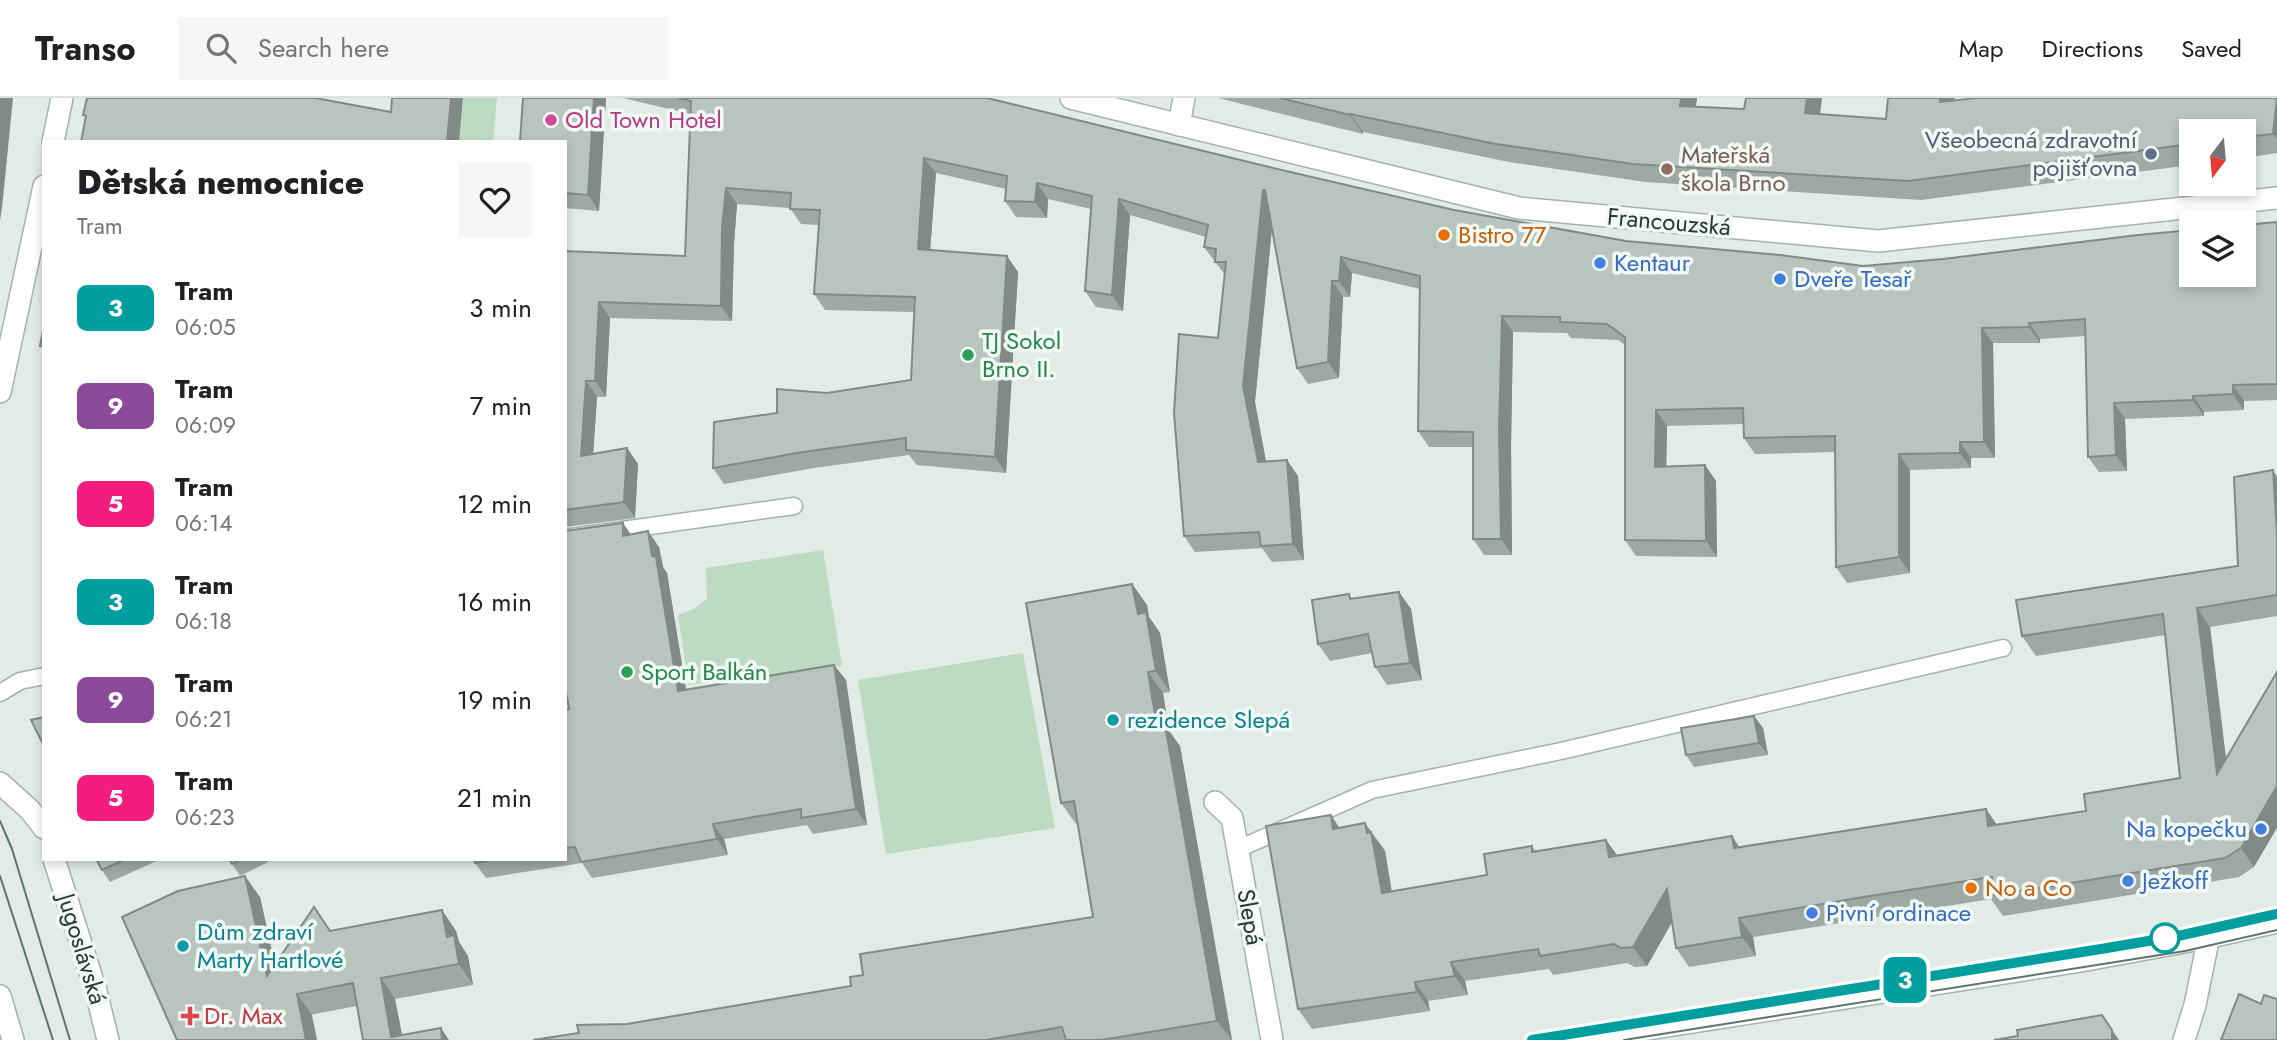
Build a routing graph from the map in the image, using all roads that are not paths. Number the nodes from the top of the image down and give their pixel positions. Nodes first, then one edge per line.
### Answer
1 (62, 98) edge
2 (1071, 98) edge
3 (1184, 98) edge
4 (1179, 125) junction
5 (53, 140) edge
6 (42, 195) edge
7 (2277, 198) edge
8 (0, 392) edge
9 (793, 506) dead end
10 (567, 538) edge
11 (2003, 648) dead end
12 (42, 676) edge
13 (0, 693) edge
14 (0, 783) edge
15 (1214, 802) dead end
16 (42, 825) edge
17 (1238, 849) junction
18 (55, 861) edge
19 (2277, 922) edge
20 (2206, 938) junction
21 (0, 996) edge
22 (13, 1040) edge
23 (108, 1040) edge
24 (1272, 1040) edge
25 (1578, 1040) edge
26 (2184, 1040) edge

1 - 5 street
2 - 4 street, Francouzská
3 - 4 street
4 - 7 street, Francouzská
6 - 8 street
9 - 10 lane
11 - 17 lane
12 - 13 lane
14 - 16 street
15 - 17 street, Slepá
17 - 24 street, Slepá
18 - 23 street, Jugoslávská
19 - 20 street
20 - 25 street
20 - 26 street
21 - 22 street

